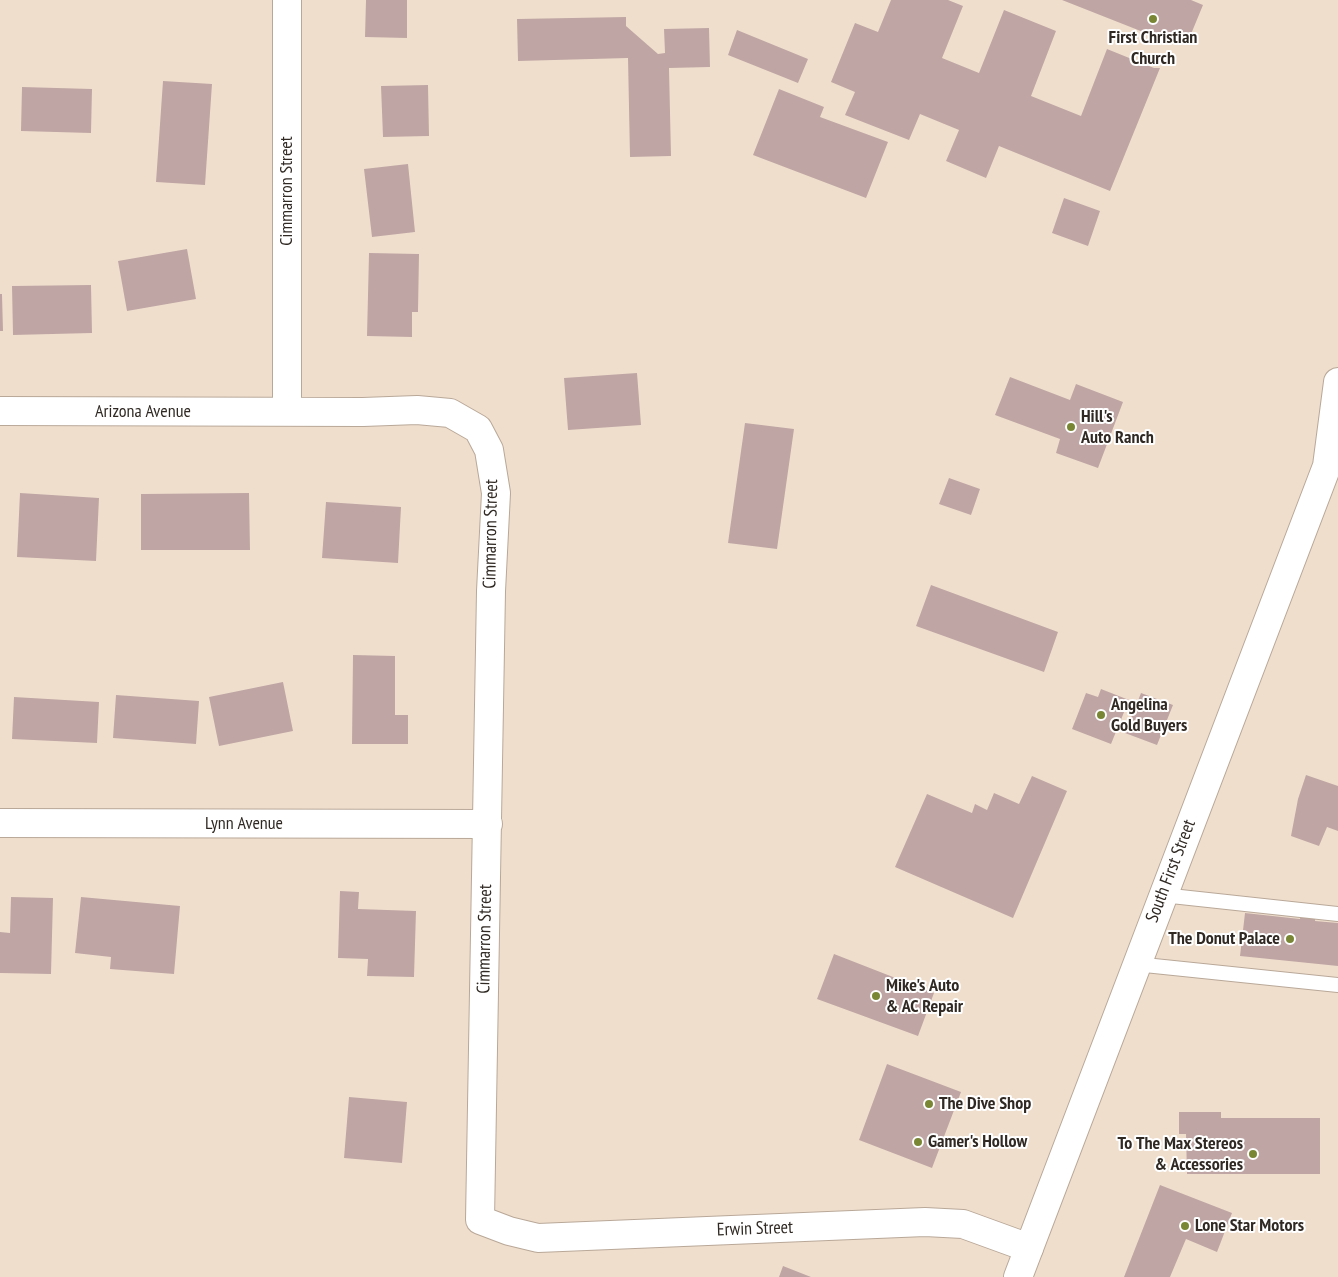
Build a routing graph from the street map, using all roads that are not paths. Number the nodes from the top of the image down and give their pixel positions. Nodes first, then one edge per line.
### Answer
1 (287, 0) edge
2 (1338, 382) edge
3 (0, 411) edge
4 (287, 412) junction
5 (1333, 459) edge
6 (0, 824) edge
7 (488, 824) junction
8 (1162, 895) junction
9 (1338, 914) edge
10 (1136, 964) junction
11 (1338, 985) edge
12 (480, 1220) joint
13 (1029, 1248) junction
14 (1018, 1277) edge

1 - 4 street, Cimmarron Street
2 - 5 street, South First Street
3 - 4 street, Arizona Avenue
4 - 7 street, Cimmarron Street
5 - 8 street, South First Street
6 - 7 street, Lynn Avenue
7 - 12 street, Cimmarron Street
8 - 9 lane
8 - 10 street, South First Street
10 - 11 lane
10 - 13 street, South First Street
12 - 13 street, Erwin Street
13 - 14 street, South First Street

